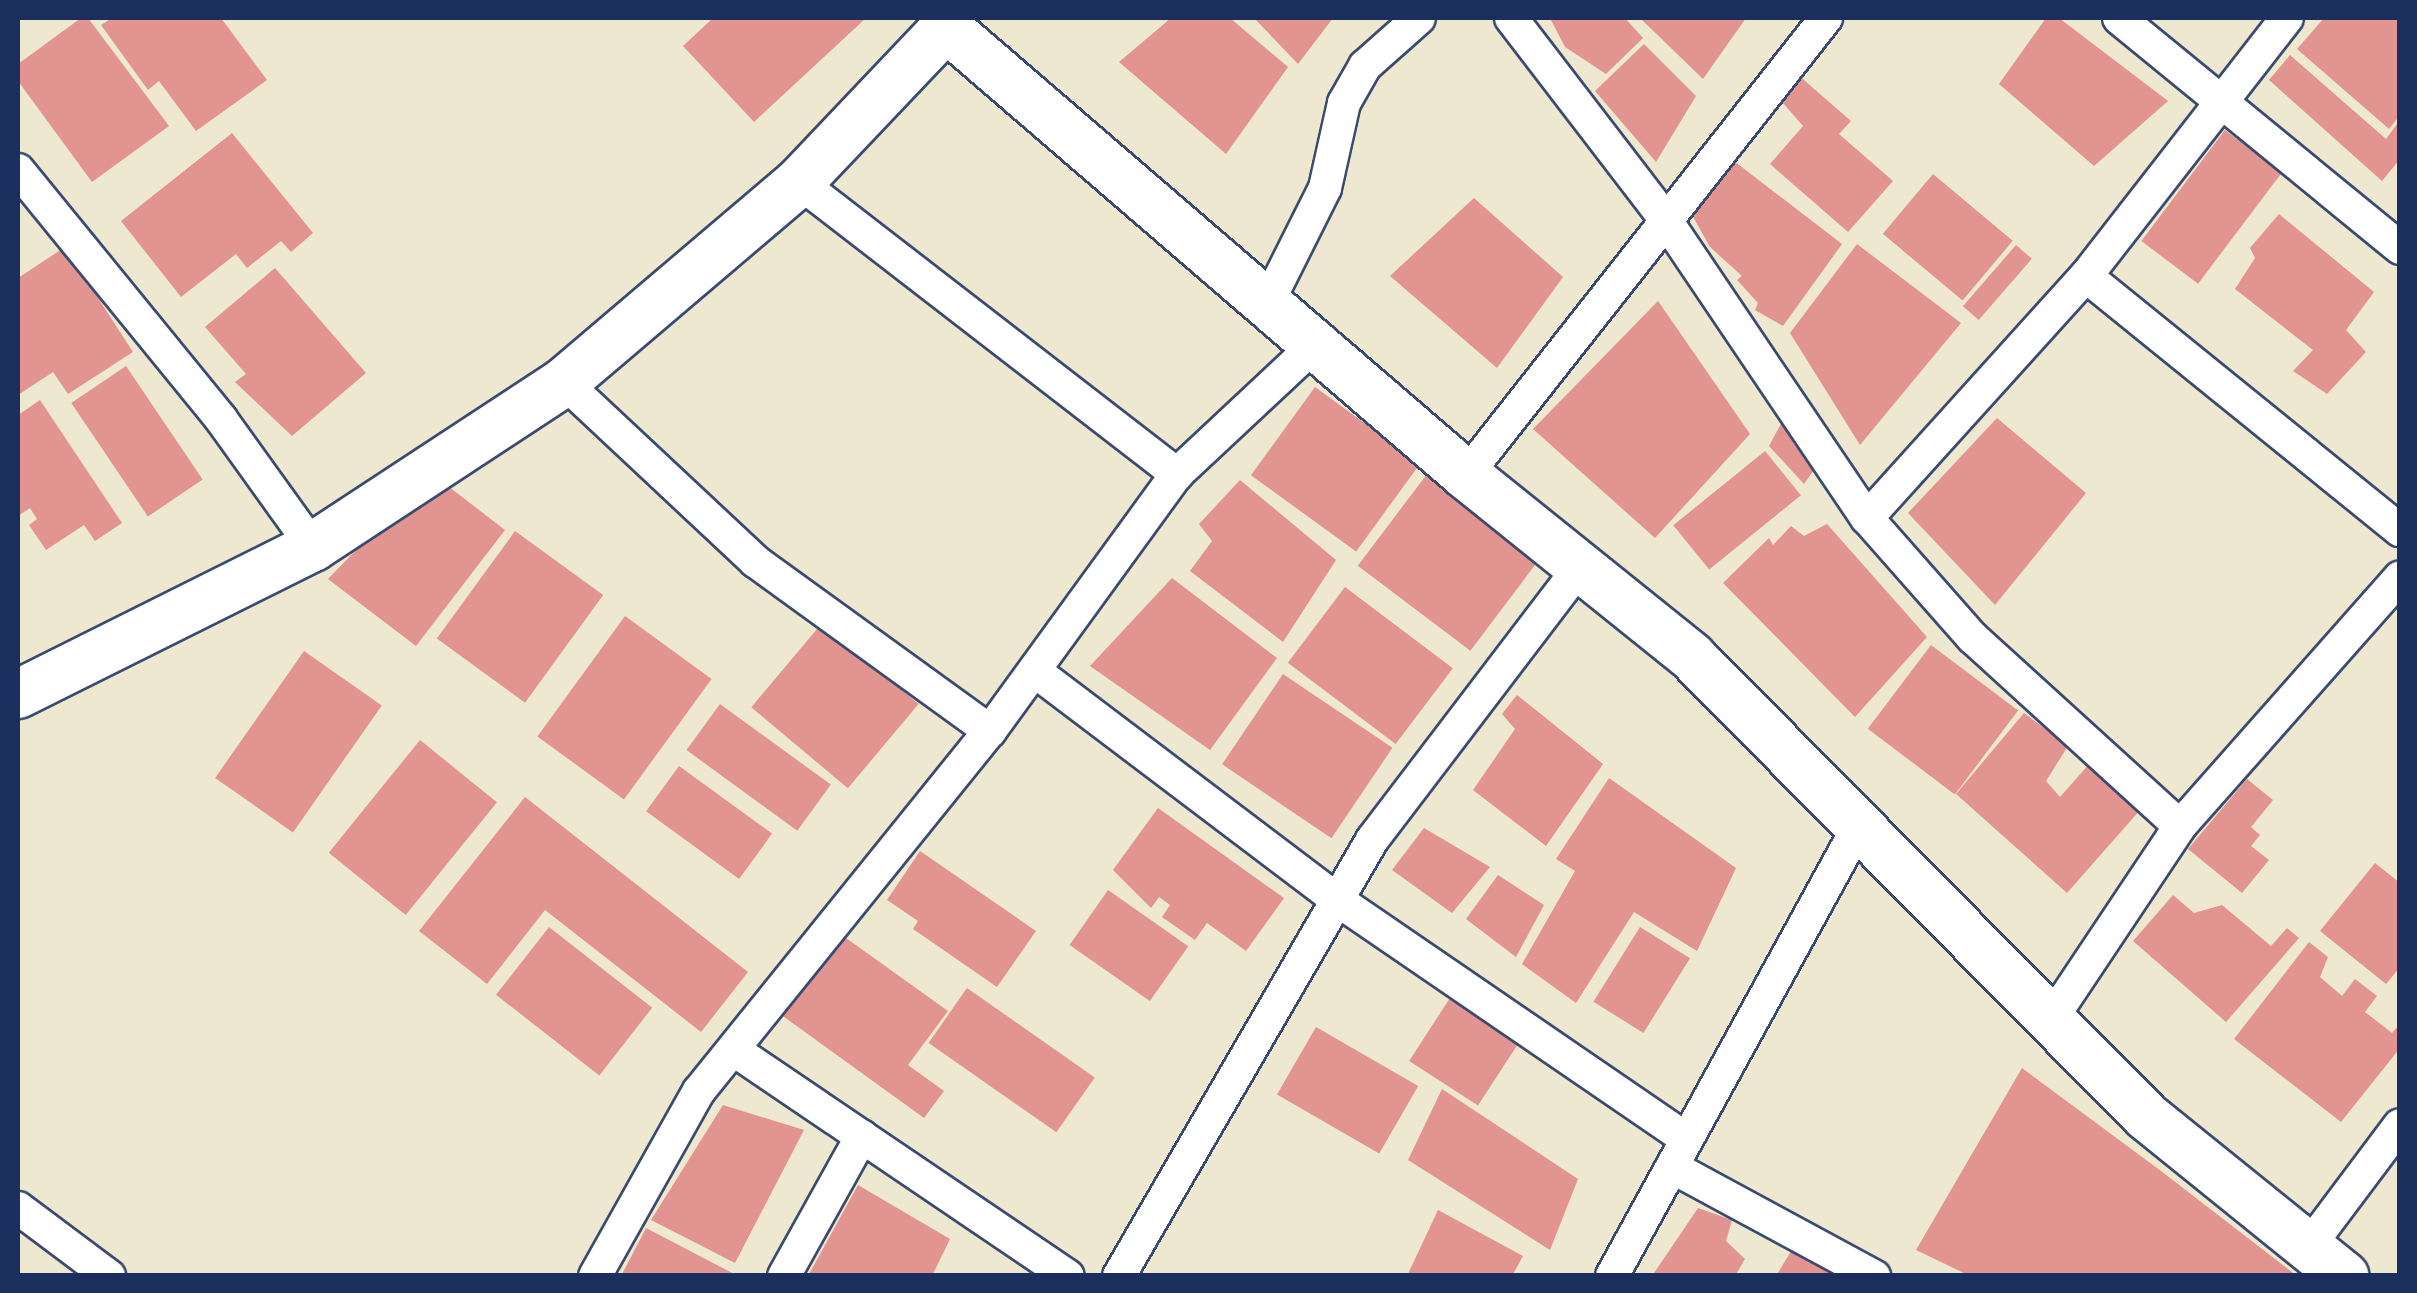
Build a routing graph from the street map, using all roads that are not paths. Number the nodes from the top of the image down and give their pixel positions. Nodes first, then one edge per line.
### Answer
1 (1420, 18) edge
2 (1510, 18) edge
3 (1826, 18) edge
4 (2120, 18) edge
5 (2287, 18) edge
6 (945, 21) edge
7 (2219, 98) junction
8 (18, 170) edge
9 (799, 182) junction
10 (1664, 216) junction
11 (2400, 248) edge
12 (2086, 276) junction
13 (1268, 302) junction
14 (1316, 344) junction
15 (564, 382) junction
16 (1178, 474) junction
17 (1466, 475) junction
18 (1868, 518) junction
19 (2400, 530) edge
20 (313, 548) junction
21 (1580, 567) junction
22 (2400, 577) edge
23 (1036, 672) junction
24 (18, 694) edge
25 (990, 731) junction
26 (1861, 822) junction
27 (2180, 826) junction
28 (1336, 898) junction
29 (2052, 1018) junction
30 (734, 1050) junction
31 (2400, 1125) edge
32 (862, 1136) junction
33 (1679, 1153) junction
34 (18, 1208) edge
35 (2326, 1261) edge
36 (108, 1276) edge
37 (595, 1276) edge
38 (784, 1276) edge
39 (1068, 1276) edge
40 (1119, 1276) edge
41 (1612, 1276) edge
42 (1874, 1276) edge

1 - 13 street
2 - 10 street
3 - 10 street
4 - 7 street
5 - 7 street
6 - 9 street
6 - 13 street
7 - 11 street
7 - 12 street
8 - 20 street
9 - 15 street
9 - 16 street
10 - 17 street
10 - 18 street
12 - 18 street
12 - 19 street
13 - 14 street
14 - 16 street
14 - 17 street
15 - 20 street
15 - 25 street
16 - 23 street
17 - 21 street
18 - 27 street
20 - 24 street
21 - 26 street
21 - 28 street
22 - 27 street
23 - 25 street
23 - 28 street
25 - 30 street
26 - 29 street
26 - 33 street
27 - 29 street
28 - 33 street
28 - 40 street
29 - 35 street
30 - 32 street
30 - 37 street
31 - 35 street
32 - 38 street
32 - 39 street
33 - 41 street
33 - 42 street
34 - 36 street

